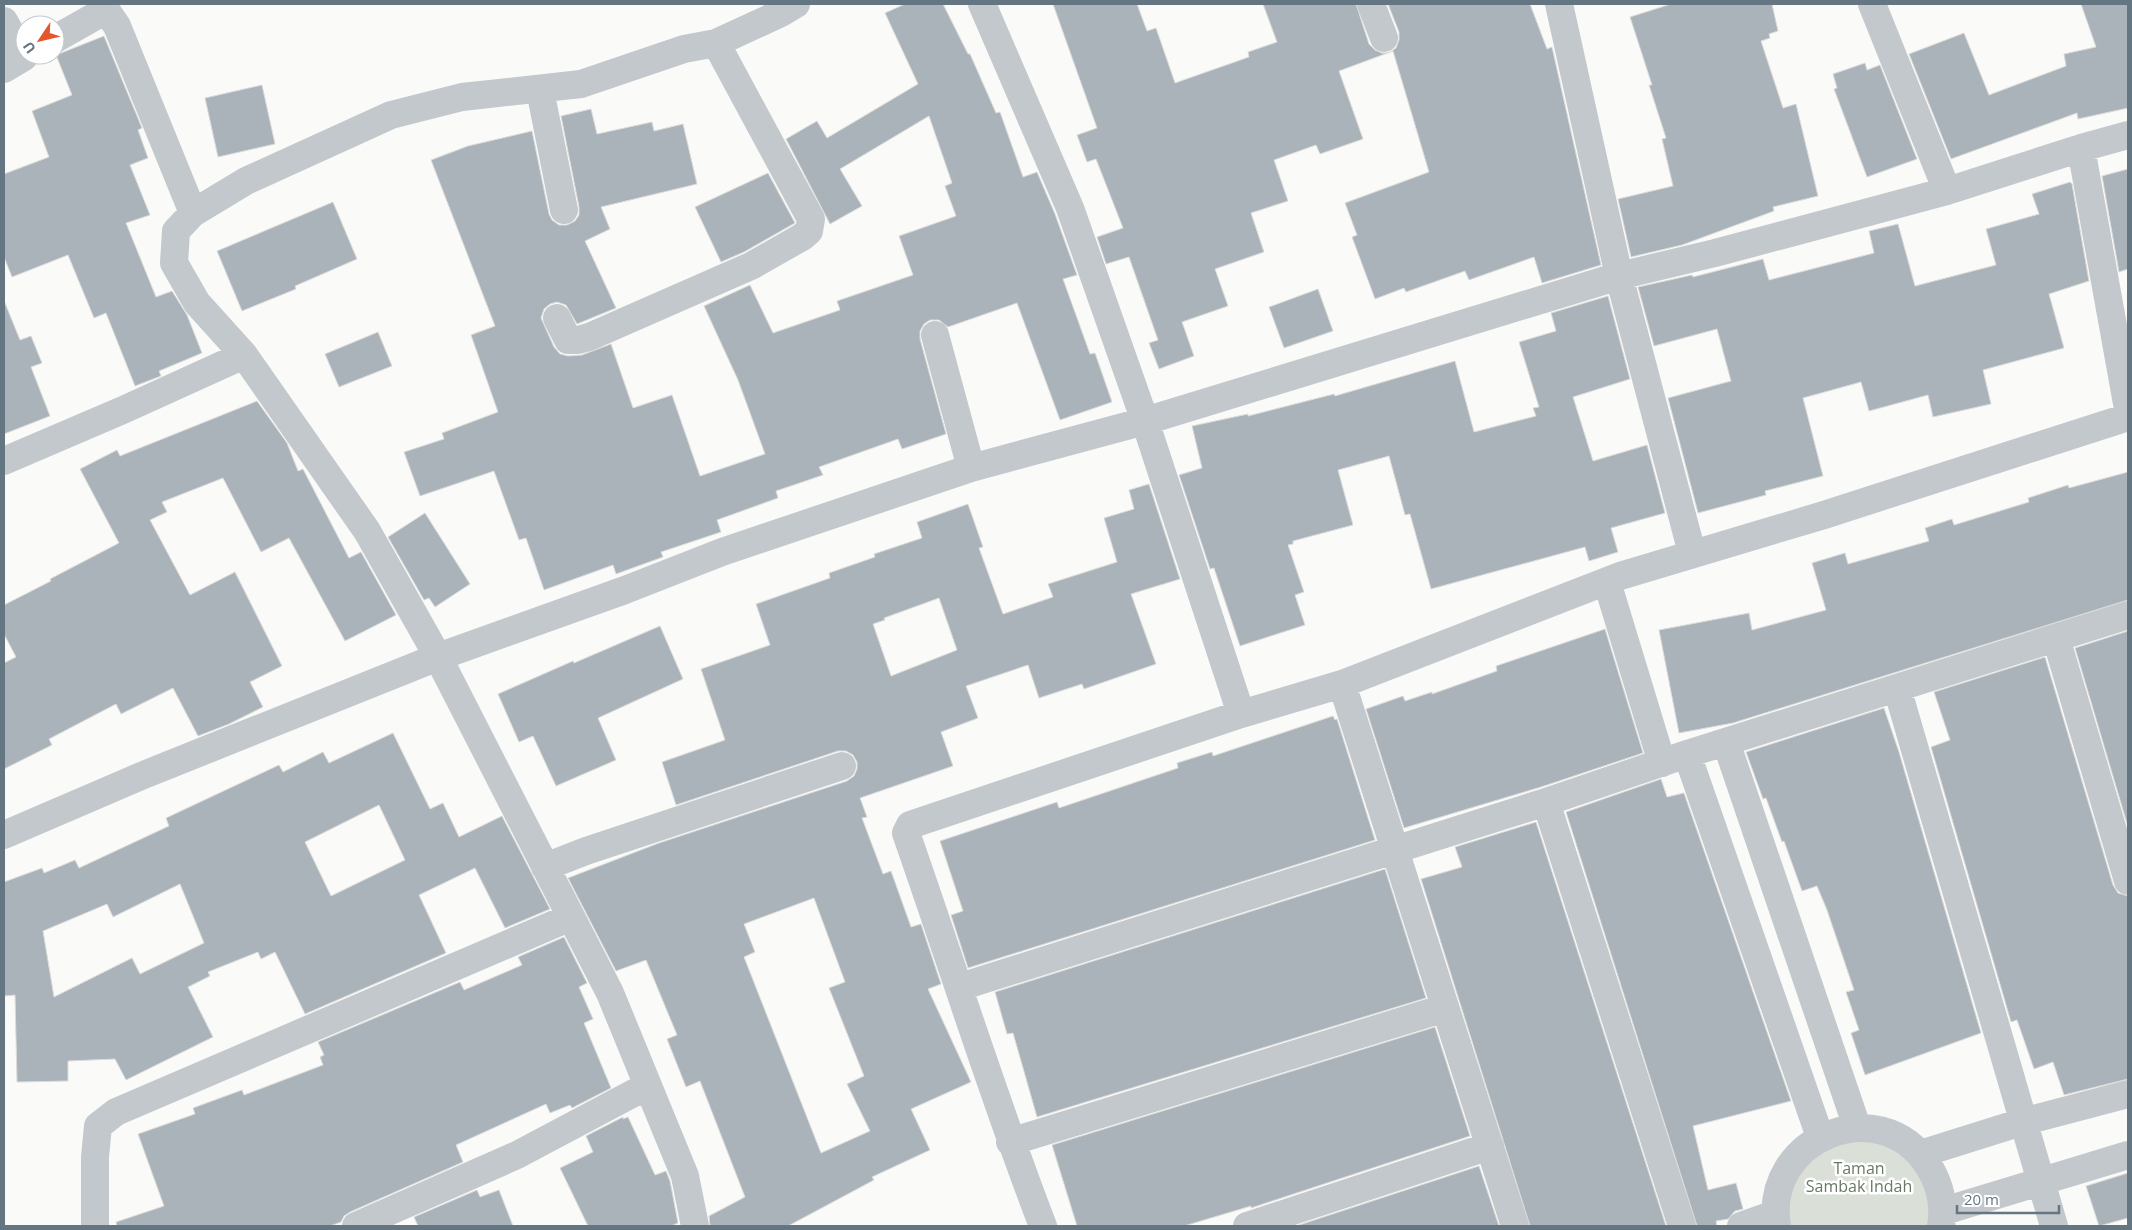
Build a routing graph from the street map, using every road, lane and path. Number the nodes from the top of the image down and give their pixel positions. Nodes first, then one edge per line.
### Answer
1 (796, 4) edge
2 (982, 4) edge
3 (1371, 4) edge
4 (1559, 4) edge
5 (1872, 4) edge
6 (111, 7) edge
7 (4, 21) edge
8 (65, 33) edge
9 (1384, 38) dead end
10 (716, 43) junction
11 (15, 52) edge
12 (540, 90) junction
13 (2128, 135) edge
14 (2081, 148) junction
15 (1947, 191) junction
16 (564, 210) dead end
17 (193, 213) junction
18 (1619, 276) junction
19 (557, 318) dead end
20 (935, 335) dead end
21 (244, 355) junction
22 (2128, 409) edge
23 (2128, 417) edge
24 (1145, 421) junction
25 (4, 461) edge
26 (971, 468) junction
27 (1692, 553) junction
28 (1607, 582) junction
29 (2128, 615) edge
30 (2056, 638) junction
31 (438, 657) junction
32 (1342, 684) junction
33 (1897, 688) junction
34 (1241, 714) junction
35 (1726, 742) junction
36 (1675, 758) junction
37 (842, 766) dead end
38 (1546, 802) junction
39 (4, 835) edge
40 (1394, 849) junction
41 (545, 867) junction
42 (2128, 881) edge
43 (571, 916) junction
44 (960, 987) junction
45 (1445, 1008) junction
46 (647, 1086) junction
47 (2128, 1094) edge
48 (2022, 1122) junction
49 (1857, 1128) junction
50 (1820, 1137) junction
51 (1010, 1142) junction
52 (1490, 1146) junction
53 (1920, 1154) junction
54 (2128, 1155) edge
55 (2040, 1181) junction
56 (1943, 1219) edge
57 (1776, 1220) edge
58 (95, 1226) edge
59 (356, 1226) edge
60 (695, 1226) edge
61 (1043, 1226) edge
62 (1247, 1226) edge
63 (1515, 1226) edge
64 (1682, 1226) edge
65 (1740, 1226) edge
66 (2054, 1226) edge

1 - 10 street
2 - 24 street
3 - 9 street
4 - 18 street
5 - 15 street
6 - 8 street
6 - 17 street
7 - 11 street
10 - 12 street
10 - 19 street
12 - 16 street
12 - 17 street
13 - 14 street
14 - 15 street
14 - 22 street
15 - 18 street
17 - 21 street
18 - 24 street
18 - 27 street
20 - 26 street
21 - 25 street
21 - 31 street
23 - 27 street
24 - 26 street
24 - 34 street
26 - 31 street
27 - 28 street
28 - 32 street
28 - 36 street
29 - 30 street
30 - 33 street
30 - 42 street
31 - 39 street
31 - 41 street
32 - 34 street
32 - 40 street
33 - 35 street
33 - 48 street
34 - 44 street
35 - 36 street
35 - 49 street
36 - 38 street
36 - 50 street
37 - 41 street
38 - 40 street
38 - 64 street
40 - 44 street
40 - 45 street
41 - 43 street
43 - 46 street
43 - 58 street
44 - 51 street
45 - 51 street
45 - 52 street
46 - 59 street
46 - 60 street
47 - 48 street
48 - 53 street
48 - 55 street
49 - 50 street
49 - 53 street
50 - 57 street
51 - 61 street
52 - 62 street
52 - 63 street
53 - 56 street
54 - 55 street
55 - 56 street
55 - 66 street
57 - 65 street

